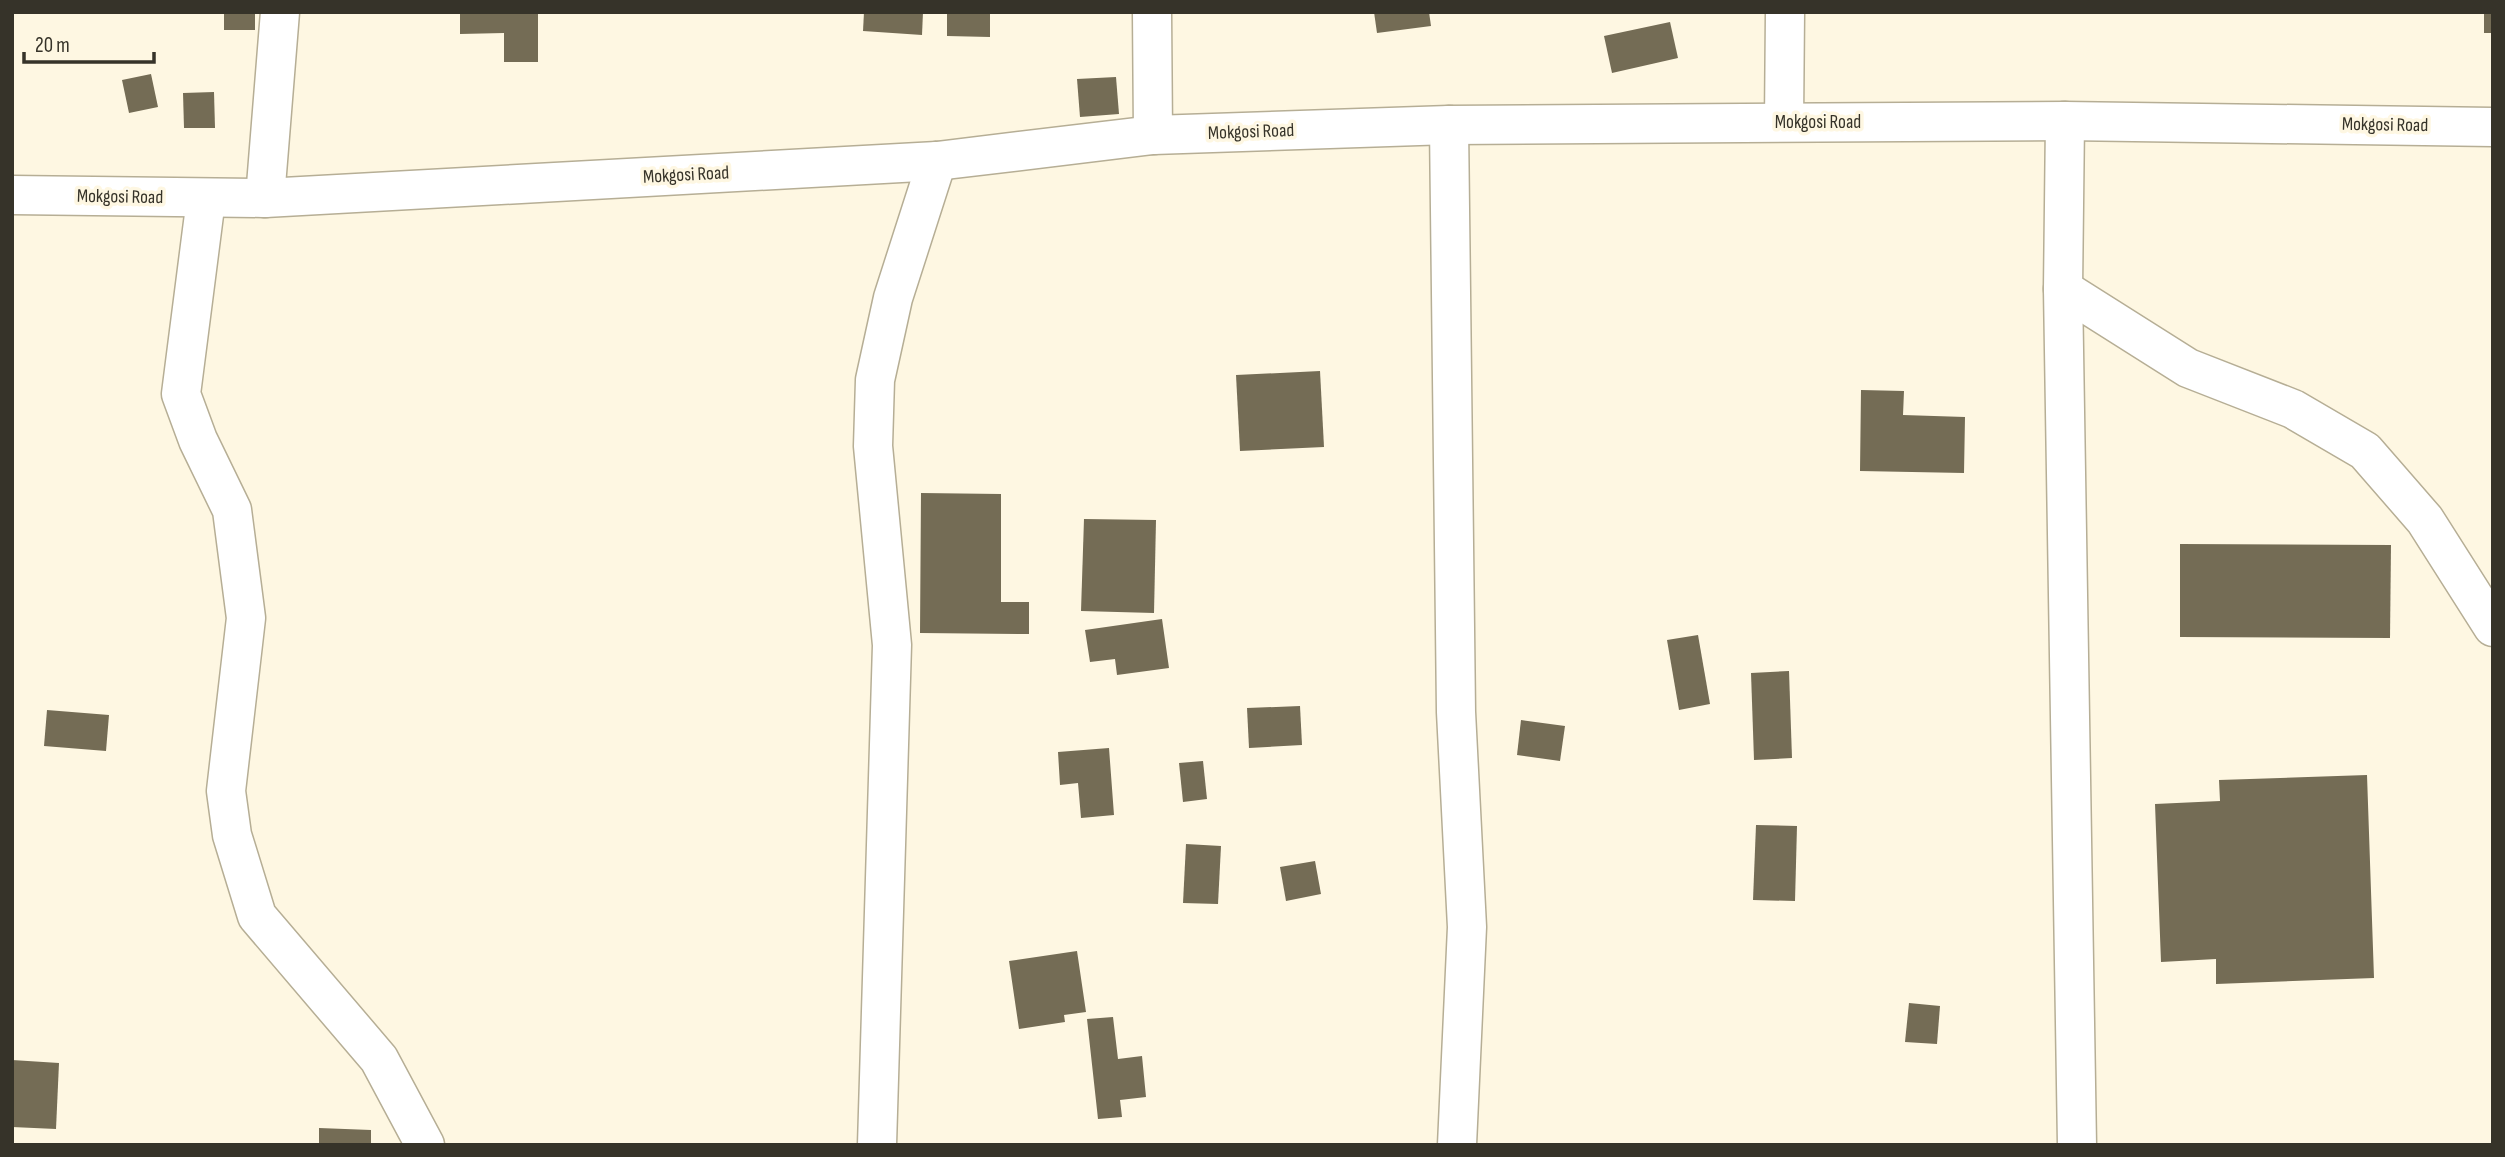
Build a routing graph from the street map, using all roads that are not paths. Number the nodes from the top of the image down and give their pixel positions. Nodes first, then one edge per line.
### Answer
1 (280, 12) edge
2 (1152, 12) edge
3 (1785, 12) edge
4 (2065, 121) junction
5 (1784, 122) junction
6 (1449, 125) junction
7 (2493, 127) edge
8 (1153, 135) junction
9 (937, 161) junction
10 (12, 195) edge
11 (265, 198) junction
12 (206, 199) junction
13 (2063, 289) junction
14 (2493, 627) edge
15 (425, 1145) edge
16 (877, 1145) edge
17 (1457, 1145) edge
18 (2077, 1145) edge

1 - 11 street
2 - 8 street
3 - 5 street
4 - 5 street, Mokgosi Road
4 - 7 street, Mokgosi Road
4 - 13 street
5 - 6 street, Mokgosi Road
6 - 8 street, Mokgosi Road
6 - 17 street
8 - 9 street, Mokgosi Road
9 - 11 street, Mokgosi Road
9 - 16 street
10 - 12 street, Mokgosi Road
11 - 12 street, Mokgosi Road
12 - 15 street
13 - 14 street
13 - 18 street

